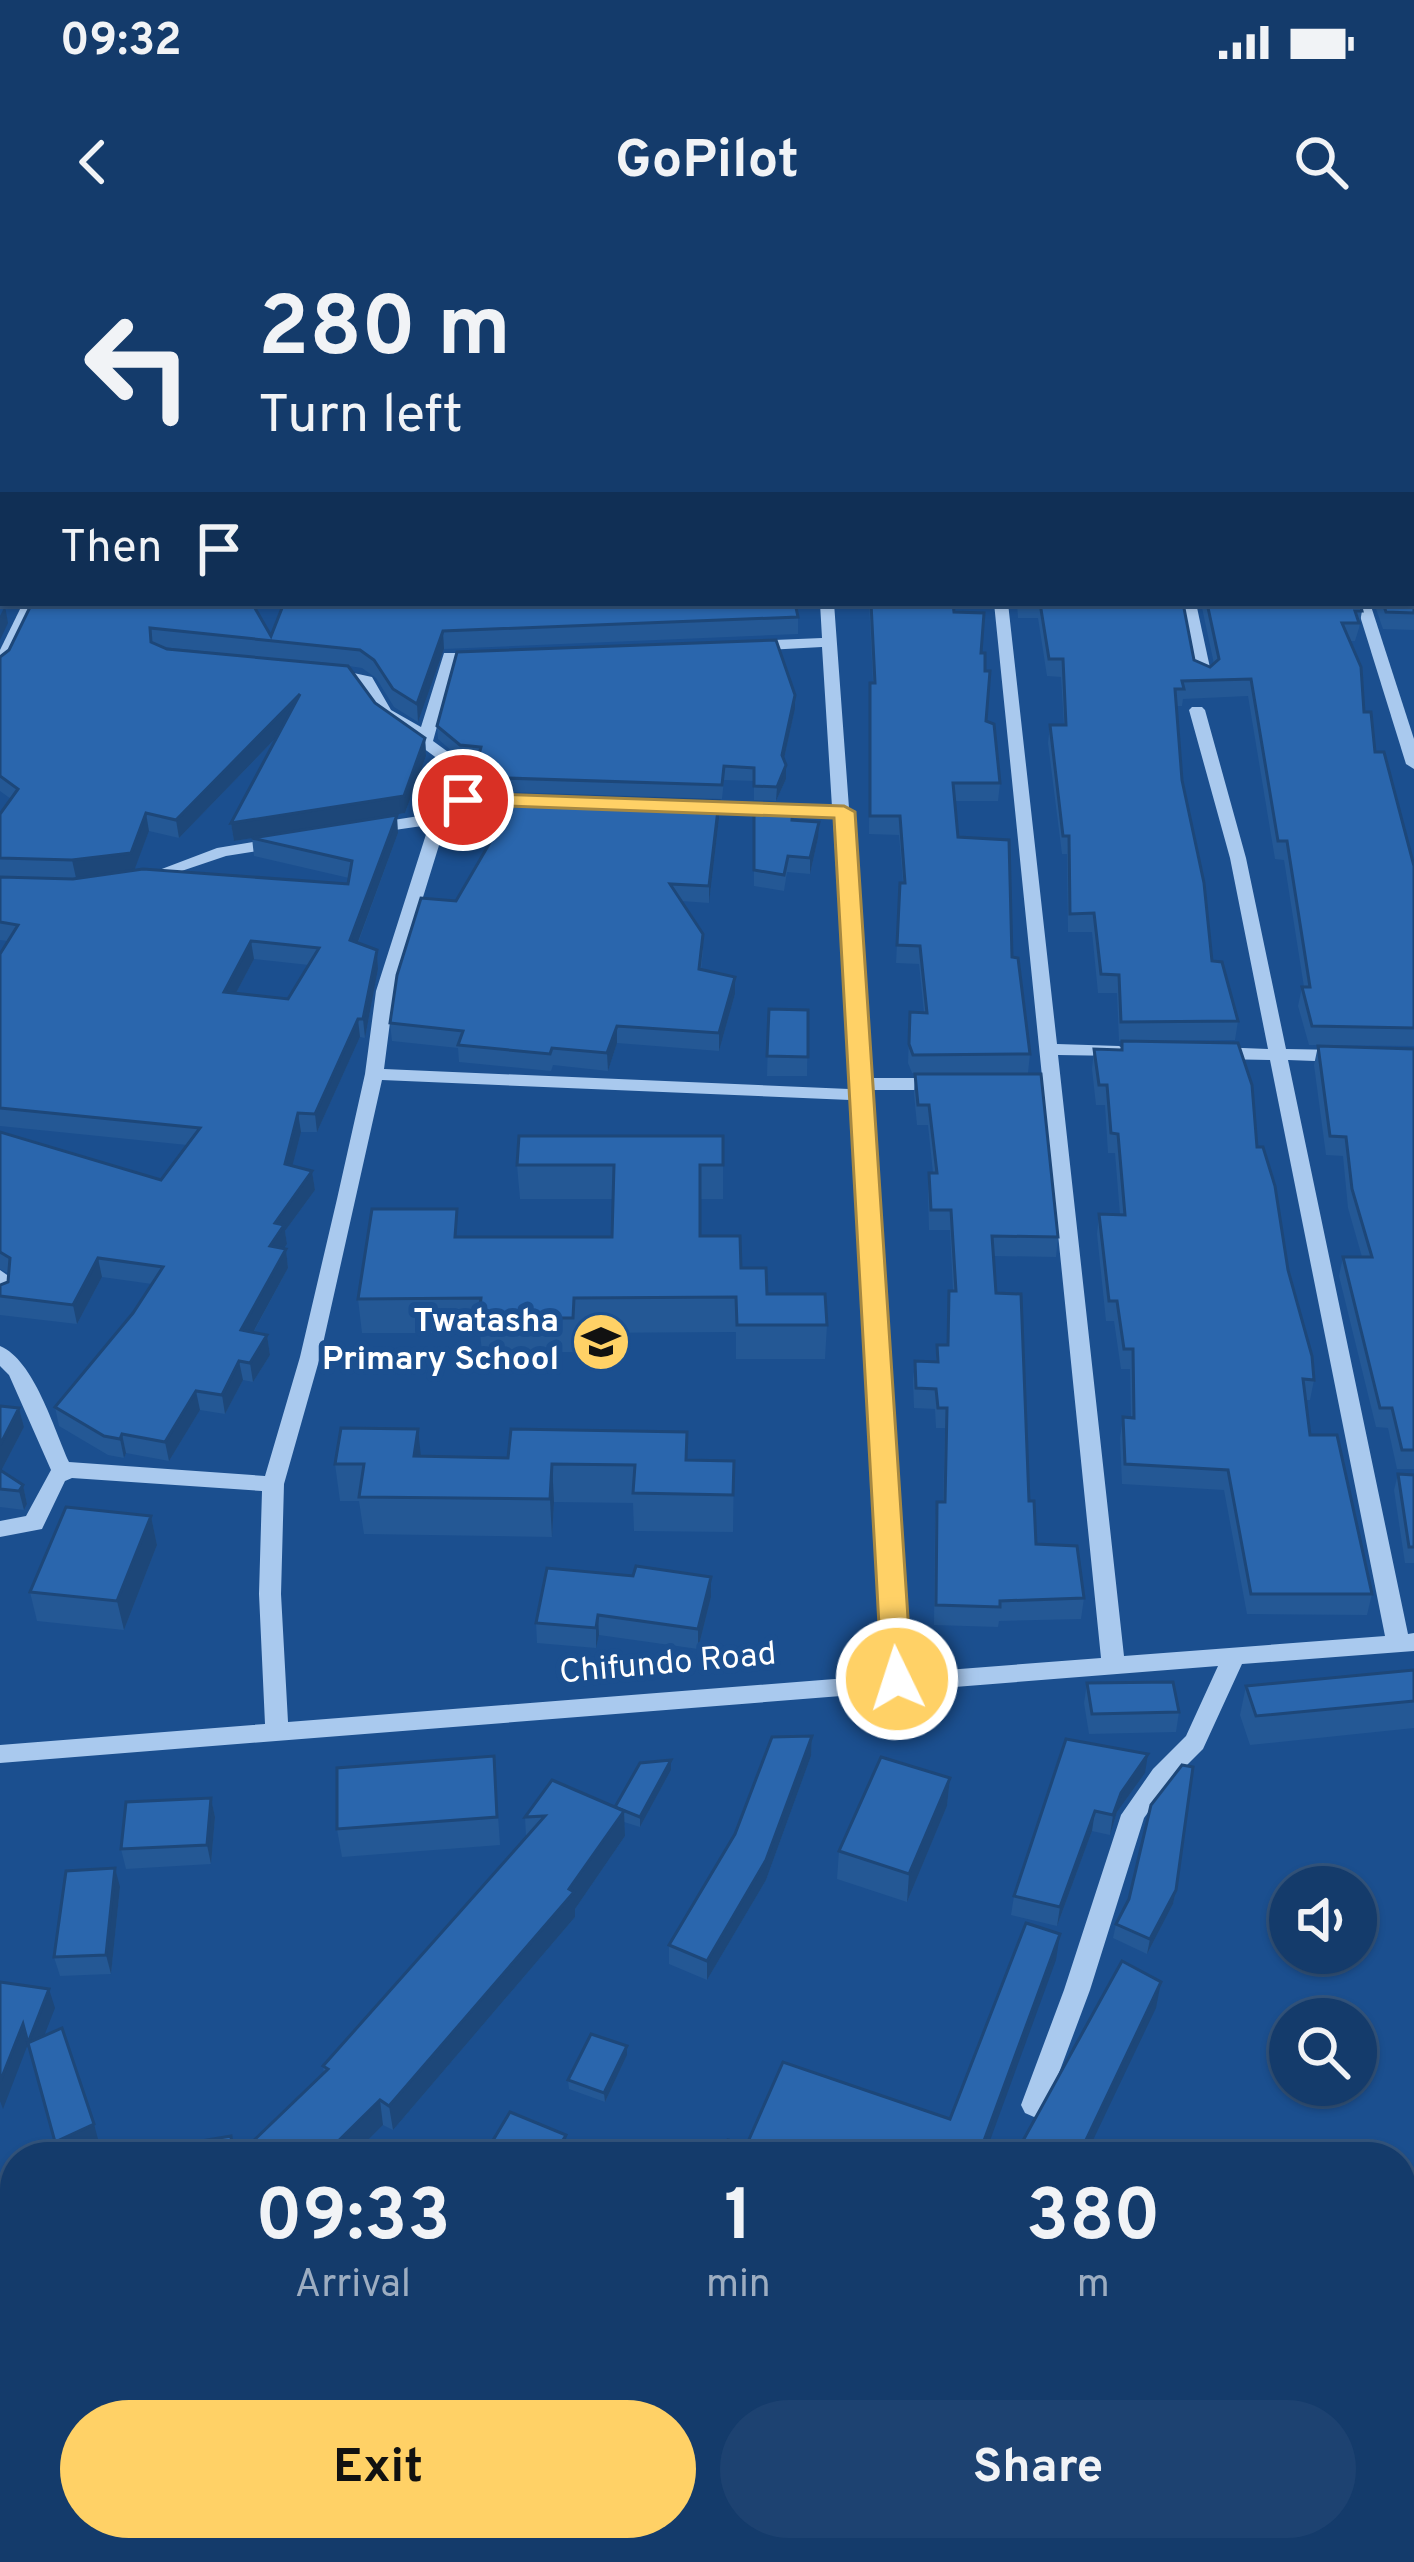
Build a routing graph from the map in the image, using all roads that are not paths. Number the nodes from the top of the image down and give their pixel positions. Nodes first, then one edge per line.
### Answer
1 (28, 606) edge
2 (827, 606) edge
3 (1001, 606) edge
4 (1190, 606) edge
5 (1364, 606) edge
6 (830, 642) junction
7 (724, 648) edge
8 (507, 656) edge
9 (0, 666) edge
10 (303, 668) edge
11 (1204, 677) edge
12 (1197, 710) dead end
13 (425, 742) junction
14 (1414, 764) edge
15 (451, 806) junction
16 (682, 806) edge
17 (844, 812) junction
18 (363, 830) edge
19 (298, 841) edge
20 (131, 882) edge
21 (1050, 1049) junction
22 (1149, 1052) edge
23 (1192, 1052) edge
24 (1277, 1055) junction
25 (1368, 1056) edge
26 (374, 1075) junction
27 (957, 1084) edge
28 (1029, 1084) edge
29 (1053, 1084) junction
30 (861, 1090) junction
31 (0, 1277) edge
32 (0, 1297) edge
33 (0, 1353) edge
34 (63, 1472) junction
35 (273, 1484) junction
36 (0, 1529) edge
37 (1406, 1642) edge
38 (1234, 1658) junction
39 (1113, 1664) junction
40 (897, 1679) junction
41 (277, 1730) junction
42 (0, 1754) edge
43 (1034, 2105) dead end

1 - 9 street
2 - 6 street
3 - 21 street
4 - 11 street
5 - 14 street
6 - 7 street
6 - 17 street
8 - 13 street
10 - 13 street
12 - 24 street
13 - 15 street
15 - 18 street
15 - 26 street
16 - 17 street
17 - 30 street
19 - 20 street
21 - 22 street
21 - 29 street
23 - 24 street
24 - 25 street
24 - 37 street
26 - 30 street
26 - 35 street
27 - 30 street
28 - 29 street
29 - 39 street
30 - 40 street
31 - 32 street
33 - 34 street
34 - 35 street
34 - 36 street
35 - 41 street
37 - 38 street, Chifundo Road
38 - 39 street, Chifundo Road
38 - 43 street
39 - 40 street, Chifundo Road
40 - 41 street, Chifundo Road
41 - 42 street, Chifundo Road

